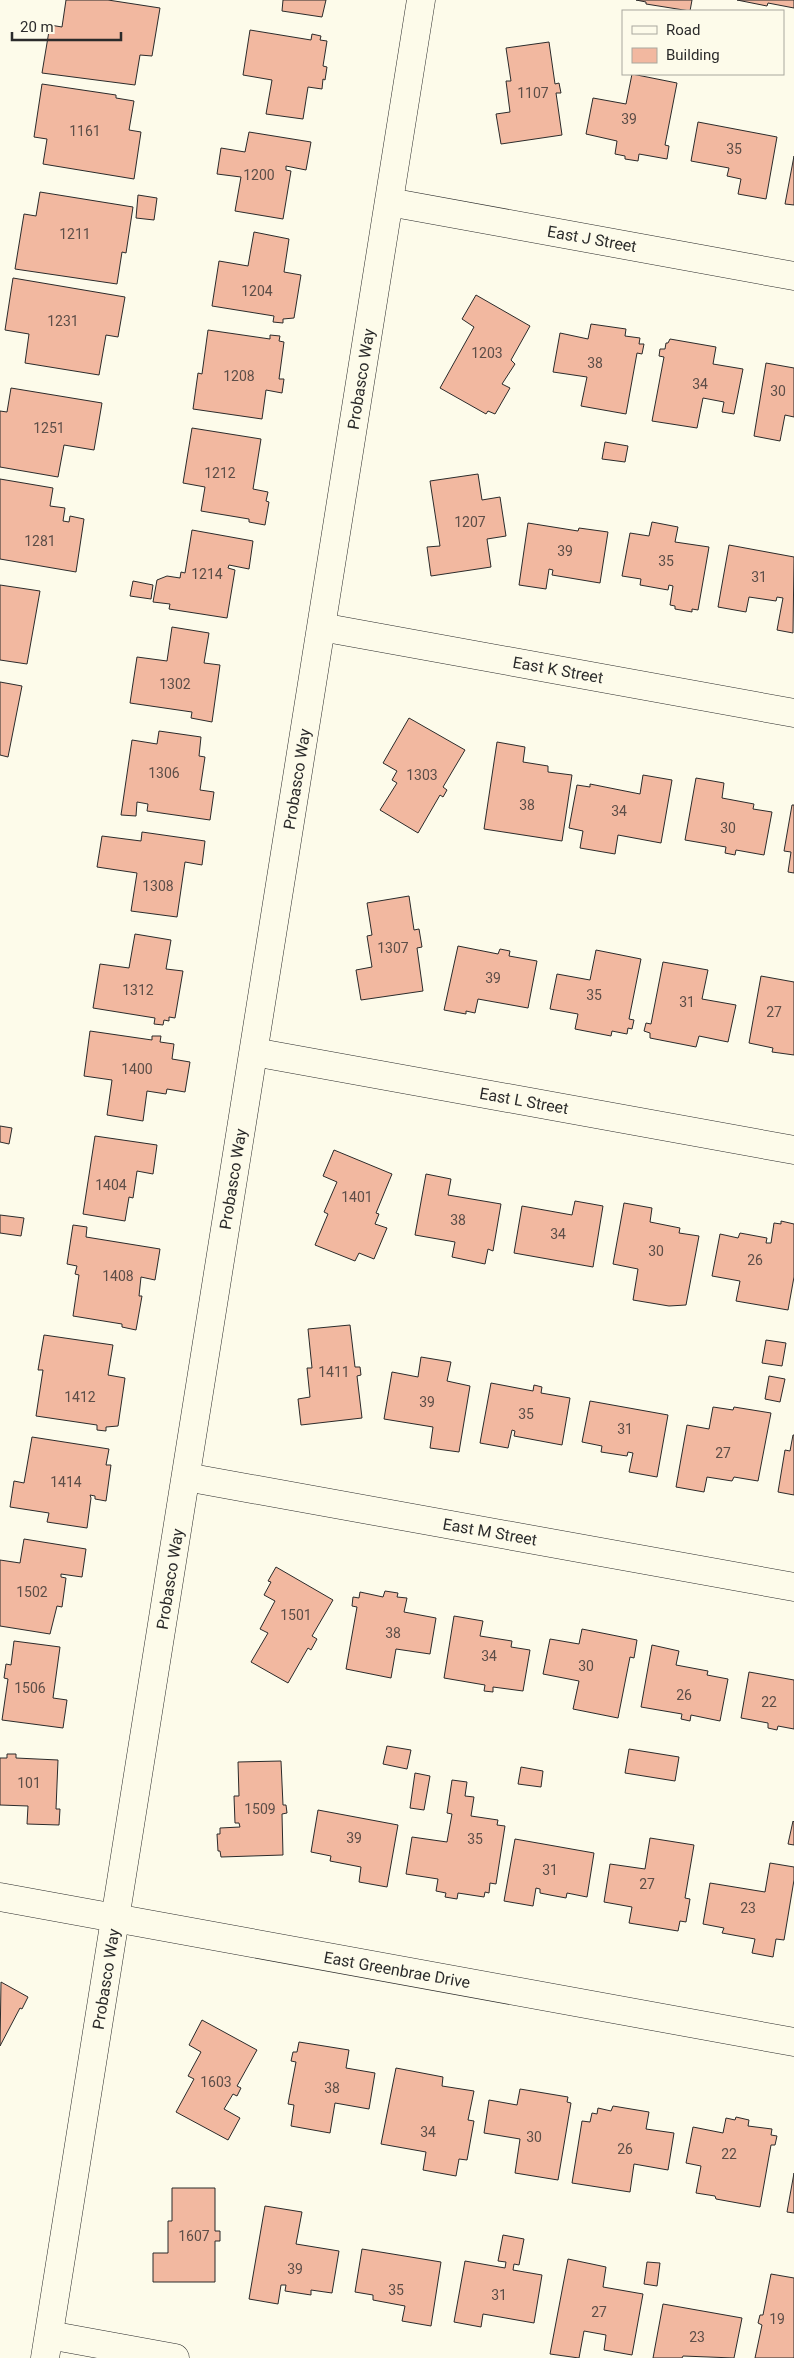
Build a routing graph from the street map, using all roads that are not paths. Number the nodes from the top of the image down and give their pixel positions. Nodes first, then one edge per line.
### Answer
1 (422, 0) edge
2 (389, 202) junction
3 (794, 276) edge
4 (322, 627) junction
5 (794, 713) edge
6 (254, 1052) junction
7 (794, 1150) edge
8 (186, 1477) junction
9 (794, 1588) edge
10 (0, 1898) edge
11 (116, 1918) junction
12 (794, 2042) edge
13 (47, 2347) edge
14 (175, 2358) edge

1 - 2 street, Probasco Way
2 - 3 street, East J Street
2 - 4 street, Probasco Way
4 - 5 street, East K Street
4 - 6 street, Probasco Way
6 - 7 street, East L Street
6 - 8 street, Probasco Way
8 - 9 street, East M Street
8 - 11 street, Probasco Way
10 - 11 street, East Greenbrae Drive
11 - 12 street, East Greenbrae Drive
11 - 13 street, Probasco Way
13 - 14 street

